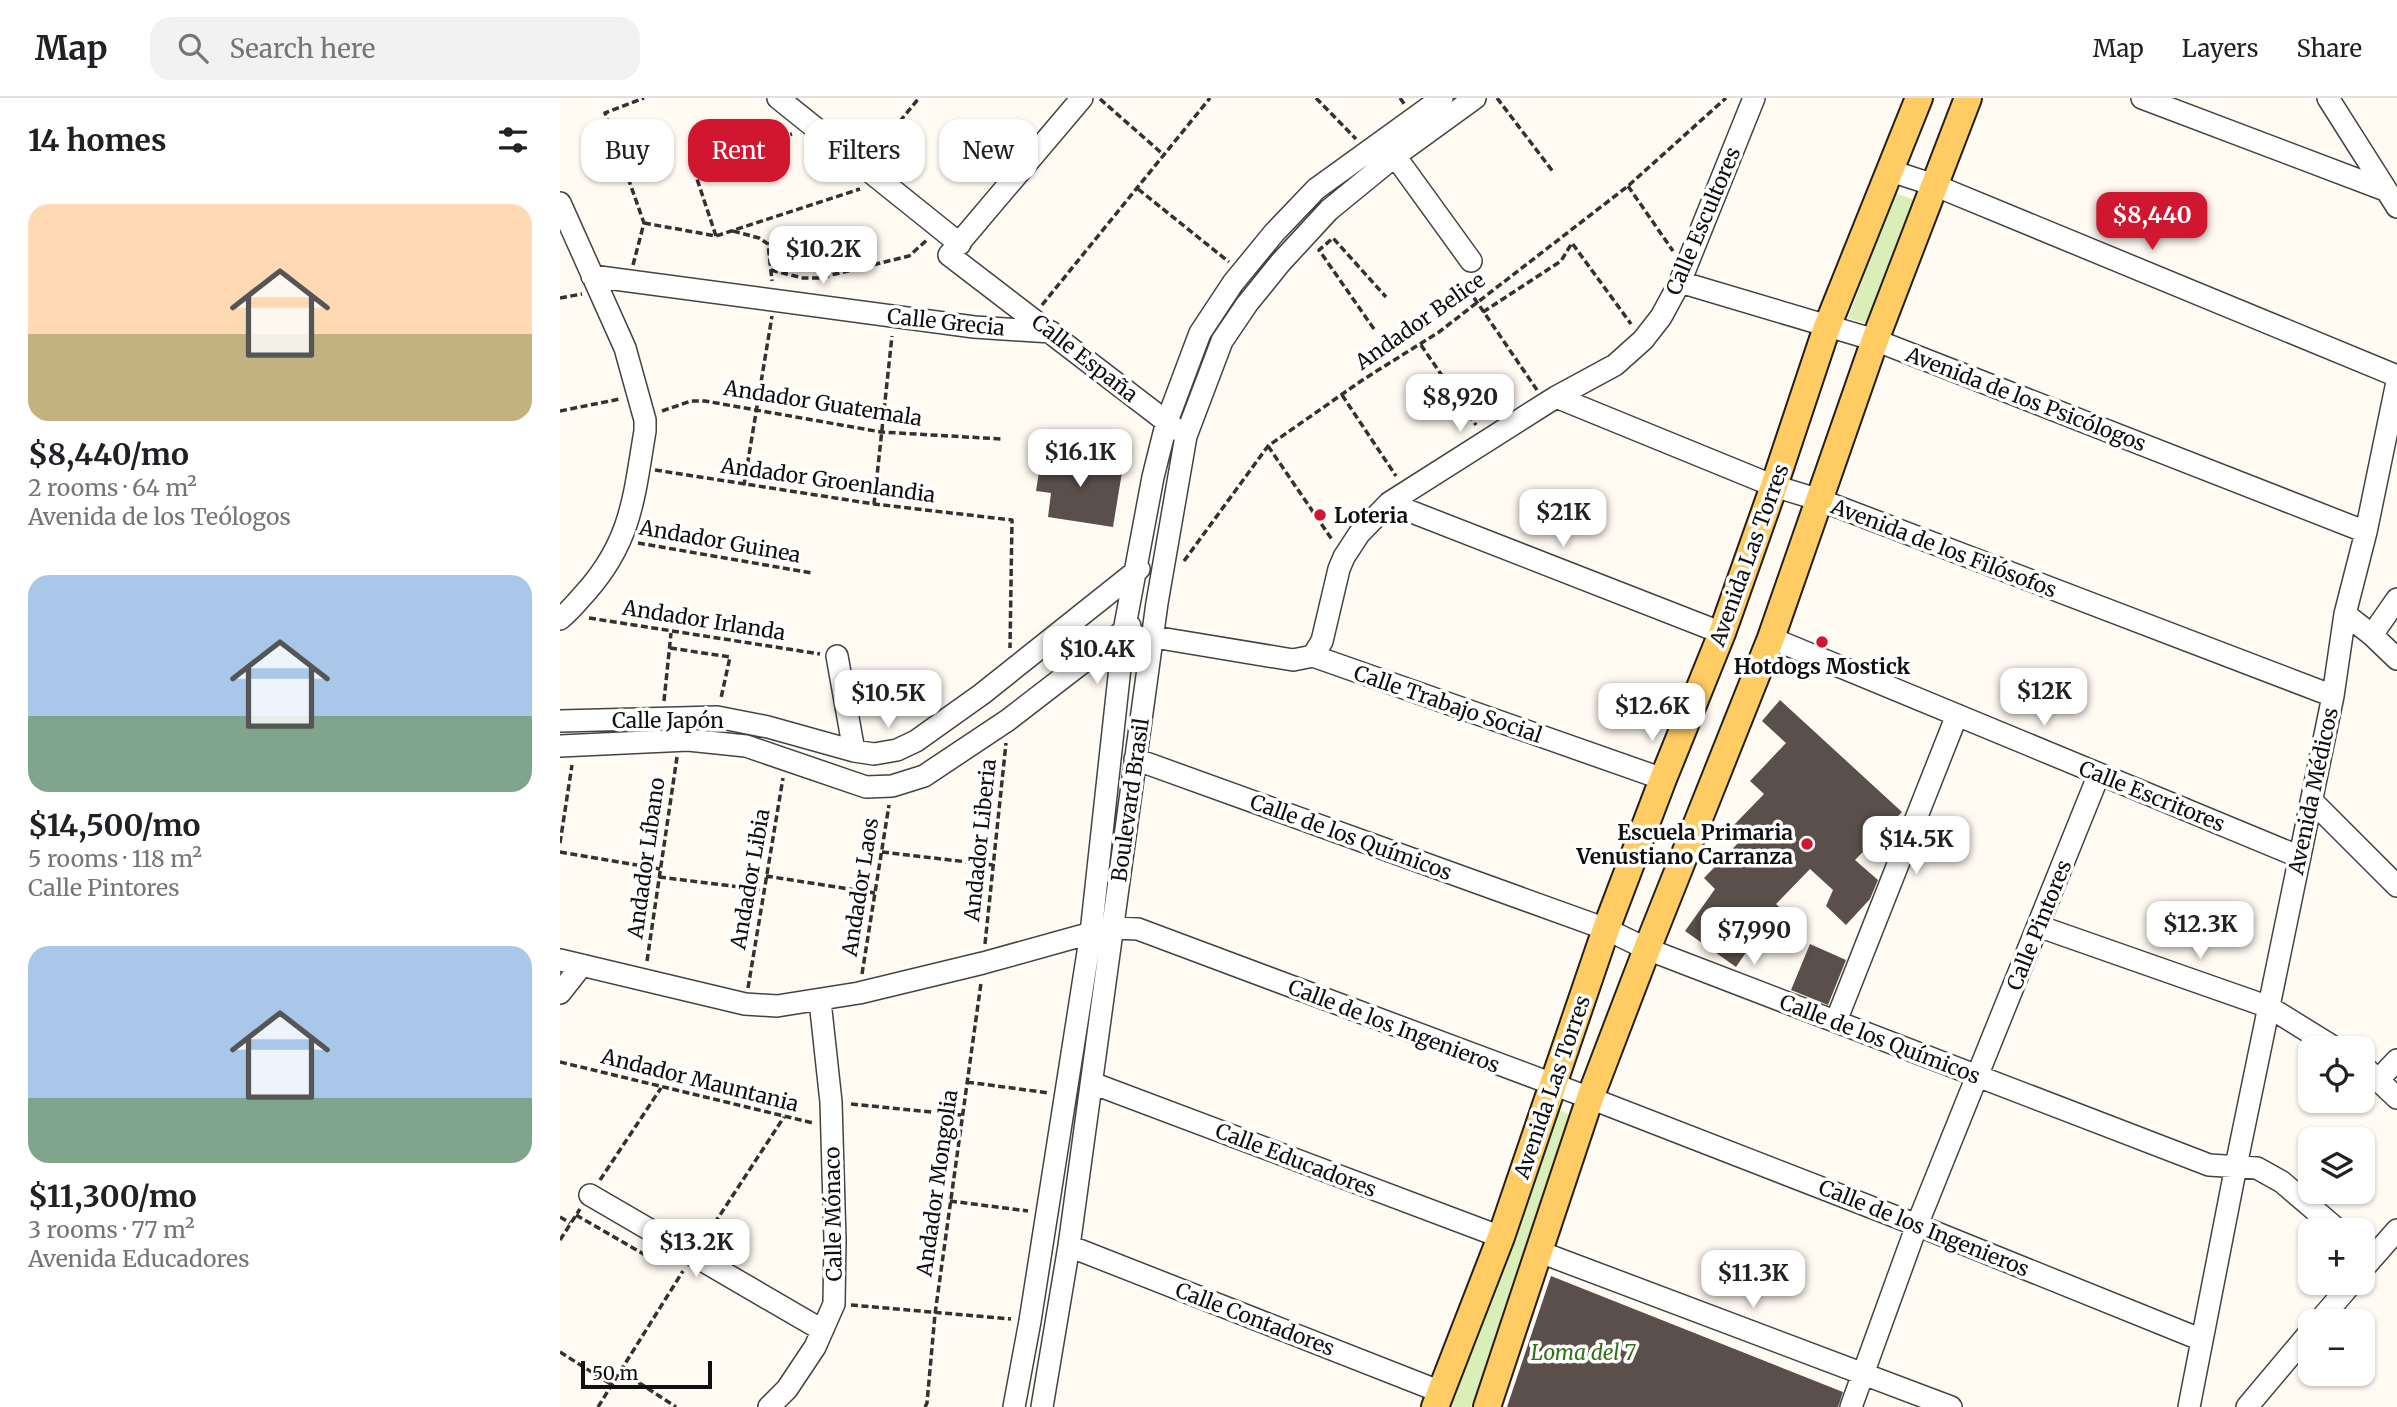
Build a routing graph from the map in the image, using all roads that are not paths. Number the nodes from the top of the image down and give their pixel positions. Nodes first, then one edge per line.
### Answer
1 (778, 98) edge
2 (1082, 98) edge
3 (1442, 98) edge
4 (1475, 98) edge
5 (1754, 98) edge
6 (1919, 98) edge
7 (1968, 98) edge
8 (2142, 98) edge
9 (2328, 98) edge
10 (1395, 156) junction
11 (1891, 171) junction
12 (1934, 184) junction
13 (2391, 199) edge
14 (560, 203) edge
15 (955, 250) junction
16 (1471, 261) dead end
17 (592, 276) junction
18 (1682, 276) junction
19 (1827, 327) junction
20 (1051, 331) junction
21 (1874, 340) junction
22 (2397, 379) edge
23 (1551, 400) junction
24 (1167, 421) junction
25 (1186, 436) junction
26 (1774, 486) junction
27 (1398, 498) junction
28 (1820, 500) junction
29 (2366, 533) junction
30 (1166, 548) junction
31 (1136, 571) junction
32 (2397, 599) edge
33 (1157, 603) junction
34 (2345, 614) junction
35 (563, 617) edge
36 (1722, 633) junction
37 (2372, 635) junction
38 (1154, 637) junction
39 (1771, 638) junction
40 (1123, 639) junction
41 (837, 656) road end
42 (1313, 656) junction
43 (2397, 659) edge
44 (2333, 696) junction
45 (1957, 715) junction
46 (560, 721) edge
47 (567, 746) edge
48 (854, 751) junction
49 (1135, 758) junction
50 (2099, 774) junction
51 (1662, 779) junction
52 (2312, 801) junction
53 (2300, 857) junction
54 (2397, 886) edge
55 (2038, 926) junction
56 (1113, 928) junction
57 (1606, 929) junction
58 (1091, 933) junction
59 (1647, 949) junction
60 (560, 960) edge
61 (582, 965) junction
62 (560, 993) edge
63 (820, 1000) junction
64 (2269, 1007) junction
65 (1836, 1021) junction
66 (2316, 1036) edge
67 (2397, 1060) edge
68 (2375, 1070) edge
69 (1979, 1076) junction
70 (2375, 1077) edge
71 (1092, 1083) junction
72 (1552, 1085) junction
73 (1590, 1098) junction
74 (2397, 1098) edge
75 (2235, 1166) junction
76 (590, 1195) road end
77 (2324, 1218) edge
78 (1917, 1225) junction
79 (2397, 1230) edge
80 (1500, 1237) junction
81 (1069, 1246) junction
82 (2375, 1251) edge
83 (1540, 1252) junction
84 (2342, 1295) edge
85 (2329, 1309) edge
86 (822, 1330) junction
87 (2202, 1340) junction
88 (2298, 1346) edge
89 (1863, 1374) junction
90 (1438, 1399) edge
91 (1021, 1405) edge
92 (769, 1407) edge
93 (1042, 1407) edge
94 (1486, 1407) edge
95 (1851, 1407) edge
96 (1951, 1407) edge
97 (2189, 1407) edge
98 (2247, 1407) edge

1 - 15 street, Calle España
2 - 15 street
3 - 24 street, Boulevard Brasil
4 - 10 street, Boulevard Brasil
5 - 18 street, Calle Escultores
6 - 11 main road, Avenida Las Torres
7 - 12 main road, Avenida Las Torres
8 - 13 street
9 - 13 street
10 - 16 street
10 - 25 street, Boulevard Brasil
11 - 12 street
11 - 19 main road, Avenida Las Torres
12 - 21 main road, Avenida Las Torres
12 - 22 street
14 - 17 street
15 - 20 street, Calle España
17 - 20 street, Calle Grecia
17 - 35 street
18 - 19 street, Avenida de los Psicólogos
18 - 23 street, Calle Escultores
19 - 21 street, Avenida de los Psicólogos
19 - 26 main road, Avenida Las Torres
20 - 24 street, Calle España
21 - 28 main road, Avenida Las Torres
21 - 29 street, Avenida de los Psicólogos
22 - 29 street, Avenida Médicos
23 - 26 street, Avenida de los Filósofos
23 - 27 street, Calle Escultores
24 - 25 street, Calle España
24 - 31 street, Boulevard Brasil
25 - 30 street, Boulevard Brasil
26 - 28 street, Avenida de los Filósofos
26 - 36 main road, Avenida Las Torres
27 - 36 street
27 - 42 street, Calle Escultores
28 - 39 main road, Avenida Las Torres
28 - 44 street, Avenida de los Filósofos
29 - 34 street, Avenida Médicos
30 - 31 street, Calle Japón
30 - 33 street, Boulevard Brasil
31 - 40 street, Boulevard Brasil
31 - 48 street, Calle Japón
32 - 37 street
33 - 38 street, Boulevard Brasil
33 - 40 street, Calle Japón
34 - 37 street
34 - 44 street, Avenida Médicos
36 - 51 main road, Avenida Las Torres
37 - 43 street
38 - 40 street
38 - 42 street
38 - 49 street, Boulevard Brasil
39 - 45 street, Calle Escritores
39 - 59 main road, Avenida Las Torres
40 - 47 street, Calle Japón
40 - 58 street, Boulevard Brasil
41 - 48 street
42 - 51 street, Calle Trabajo Social
44 - 52 street, Avenida Médicos
45 - 50 street, Calle Escritores
45 - 65 street
46 - 48 street, Calle Japón
49 - 56 street, Boulevard Brasil
49 - 57 street, Calle de los Químicos
50 - 53 street, Calle Escritores
50 - 55 street, Calle Pintores
51 - 57 main road, Avenida Las Torres
52 - 53 street, Avenida Médicos
52 - 54 street
53 - 64 street, Avenida Médicos
55 - 64 street
55 - 69 street, Calle Pintores
56 - 58 street, Calle de los Ingenieros
56 - 71 street, Boulevard Brasil
56 - 72 street, Calle de los Ingenieros
57 - 59 street, Calle de los Químicos
57 - 72 main road, Avenida Las Torres
58 - 63 street, Calle de los Ingenieros
58 - 91 street, Boulevard Brasil
59 - 65 street, Calle de los Químicos
59 - 73 main road, Avenida Las Torres
60 - 61 street, Calle de los Ingenieros
61 - 62 street
61 - 63 street, Calle de los Ingenieros
63 - 86 street, Calle Mónaco
64 - 66 street
64 - 75 street, Avenida Médicos
65 - 69 street, Calle de los Químicos
67 - 68 street
69 - 75 street, Calle de los Químicos
69 - 78 street, Calle Pintores
70 - 74 street
71 - 80 street, Calle Educadores
71 - 81 street, Boulevard Brasil
72 - 73 street, Calle de los Ingenieros
72 - 80 main road, Avenida Las Torres
73 - 78 street, Calle de los Ingenieros
73 - 83 main road, Avenida Las Torres
75 - 77 street, Calle de los Químicos
75 - 87 street, Avenida Médicos
76 - 86 street
78 - 87 street, Calle de los Ingenieros
78 - 89 street, Calle Pintores
79 - 82 street
80 - 90 main road, Avenida Las Torres
81 - 90 street, Calle Contadores
81 - 93 street, Boulevard Brasil
83 - 89 street
83 - 94 main road, Avenida Las Torres
84 - 85 street
86 - 92 street, Calle Mónaco
87 - 97 street, Avenida Médicos
88 - 98 street
89 - 95 street, Calle Pintores
89 - 96 street

